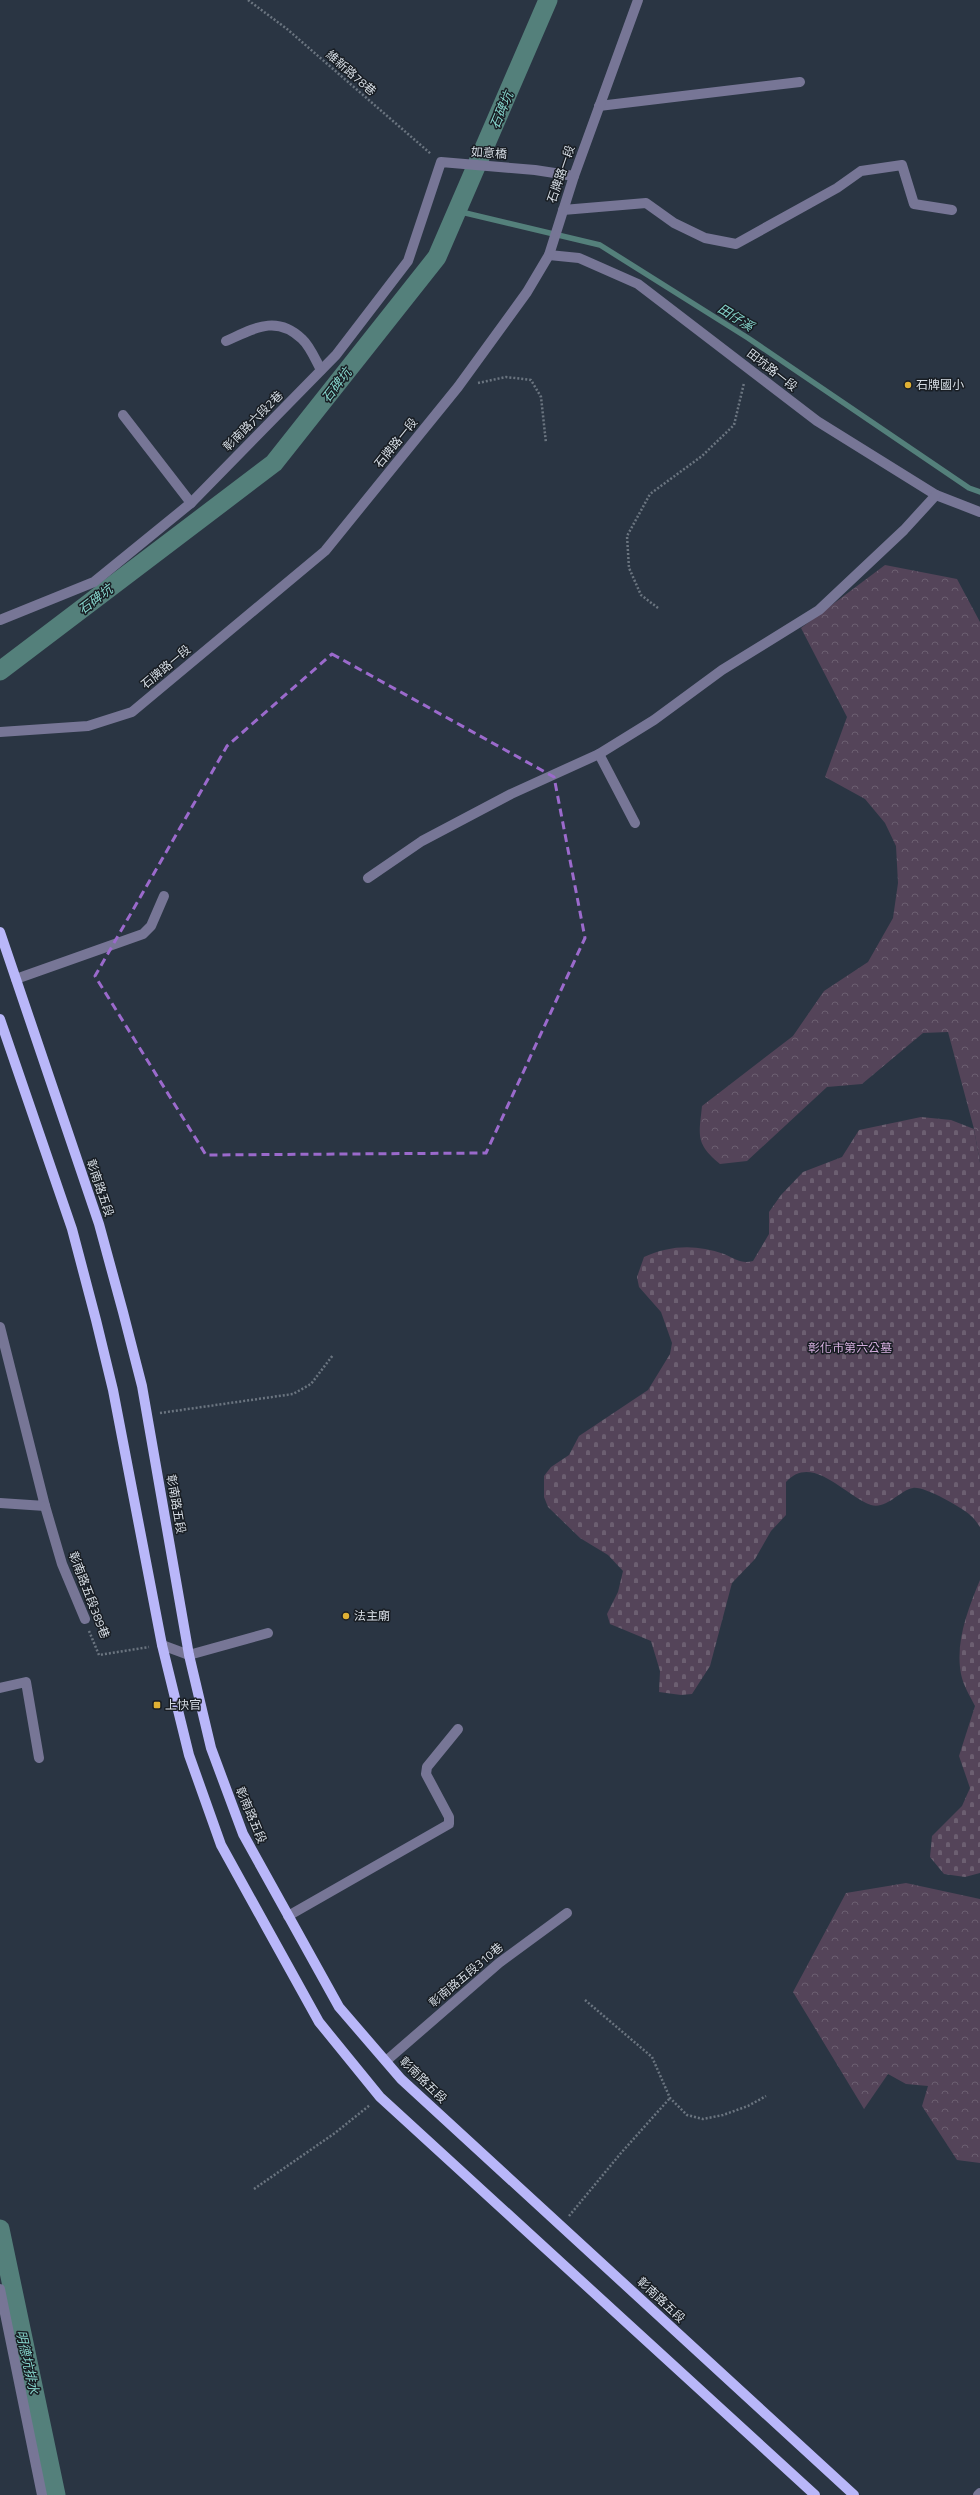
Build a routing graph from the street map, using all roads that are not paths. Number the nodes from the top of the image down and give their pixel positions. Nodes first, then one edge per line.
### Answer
1 (638, 0) edge
2 (800, 82) dead end
3 (599, 106) junction
4 (441, 162) joint
5 (574, 176) junction
6 (563, 210) junction
7 (952, 210) dead end
8 (549, 255) junction
9 (226, 341) dead end
10 (321, 370) junction
11 (123, 415) dead end
12 (936, 495) junction
13 (191, 502) junction
14 (980, 512) edge
15 (0, 620) edge
16 (0, 732) edge
17 (599, 754) junction
18 (635, 823) dead end
19 (368, 878) dead end
20 (164, 896) dead end
21 (0, 932) edge
22 (16, 979) junction
23 (0, 1019) edge
24 (0, 1327) edge
25 (0, 1503) edge
26 (45, 1506) junction
27 (85, 1619) road end
28 (268, 1633) dead end
29 (162, 1645) junction
30 (189, 1655) junction
31 (0, 1688) edge
32 (458, 1729) dead end
33 (39, 1758) dead end
34 (567, 1913) dead end
35 (288, 1916) junction
36 (386, 2061) junction
37 (0, 2289) edge
38 (42, 2495) edge
39 (815, 2495) edge
40 (854, 2495) edge

1 - 3 street, 石牌路一段
2 - 3 street
3 - 5 street, 石牌路一段
4 - 5 street, 如意橋
4 - 10 street, 彰南路六段2巷
5 - 6 street, 石牌路一段
6 - 7 street
6 - 8 street, 石牌路一段
8 - 12 street, 田坑路一段
8 - 16 street, 石牌路一段
9 - 10 street
10 - 13 street, 彰南路六段2巷
11 - 13 street
12 - 14 street, 田坑路一段
12 - 17 street
13 - 15 street, 彰南路六段2巷
17 - 18 street
17 - 19 street
20 - 22 street
21 - 22 main road, 彰南路五段
22 - 30 main road, 彰南路五段
23 - 29 main road
24 - 26 street, 彰南路五段389巷
25 - 26 street
26 - 27 street, 彰南路五段389巷
28 - 30 street
29 - 30 street
29 - 39 main road
30 - 35 main road, 彰南路五段
31 - 33 street
32 - 35 street
34 - 36 street, 彰南路五段310巷
35 - 36 main road, 彰南路五段
36 - 40 main road, 彰南路五段
37 - 38 street

